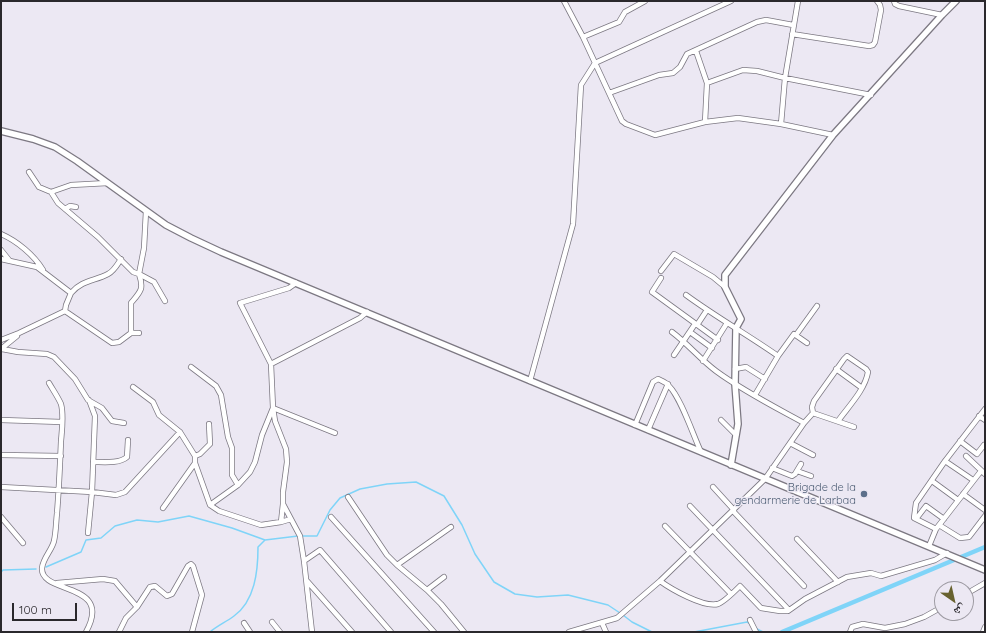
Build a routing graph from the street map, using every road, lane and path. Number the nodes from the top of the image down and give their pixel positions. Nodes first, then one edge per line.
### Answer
1 (564, 1) edge
2 (645, 1) edge
3 (730, 1) edge
4 (798, 1) edge
5 (878, 1) edge
6 (894, 1) edge
7 (956, 1) edge
8 (942, 15) junction
9 (793, 26) junction
10 (792, 34) junction
11 (583, 37) junction
12 (696, 51) junction
13 (595, 63) junction
14 (785, 78) junction
15 (707, 83) junction
16 (609, 93) junction
17 (871, 94) junction
18 (705, 122) junction
19 (780, 124) junction
20 (1, 131) edge
21 (833, 135) junction
22 (29, 172) dead end
23 (108, 183) junction
24 (51, 192) junction
25 (76, 207) dead end
26 (65, 209) junction
27 (146, 210) junction
28 (1, 234) edge
29 (1, 250) edge
30 (1, 258) edge
31 (121, 259) junction
32 (9, 260) junction
33 (661, 271) dead end
34 (44, 272) junction
35 (139, 274) junction
36 (661, 278) dead end
37 (296, 283) junction
38 (725, 287) junction
39 (71, 292) junction
40 (686, 295) dead end
41 (165, 301) dead end
42 (817, 306) dead end
43 (707, 310) junction
44 (65, 311) junction
45 (367, 312) junction
46 (727, 323) junction
47 (696, 325) junction
48 (736, 328) junction
49 (131, 332) junction
50 (672, 332) dead end
51 (690, 332) junction
52 (19, 333) junction
53 (139, 333) dead end
54 (796, 335) junction
55 (1, 340) edge
56 (718, 340) junction
57 (684, 341) junction
58 (807, 343) dead end
59 (712, 348) junction
60 (1, 349) edge
61 (674, 355) dead end
62 (778, 356) junction
63 (703, 361) junction
64 (271, 364) junction
65 (191, 367) dead end
66 (735, 369) junction
67 (836, 369) junction
68 (765, 379) junction
69 (530, 381) junction
70 (49, 383) dead end
71 (668, 384) junction
72 (735, 384) junction
73 (133, 387) dead end
74 (862, 388) junction
75 (755, 395) junction
76 (88, 400) junction
77 (273, 408) junction
78 (985, 409) edge
79 (813, 412) junction
80 (979, 416) junction
81 (1, 420) edge
82 (721, 420) dead end
83 (985, 420) edge
84 (62, 422) junction
85 (124, 422) dead end
86 (838, 422) junction
87 (804, 423) junction
88 (209, 424) dead end
89 (635, 425) junction
90 (854, 427) dead end
91 (648, 430) junction
92 (180, 432) junction
93 (335, 433) dead end
94 (736, 435) junction
95 (128, 440) dead end
96 (960, 441) junction
97 (790, 444) junction
98 (985, 446) edge
99 (701, 452) junction
100 (1, 455) edge
101 (813, 455) dead end
102 (61, 456) junction
103 (195, 456) junction
104 (966, 456) dead end
105 (945, 461) junction
106 (93, 462) junction
107 (195, 463) junction
108 (801, 464) dead end
109 (731, 465) junction
110 (772, 468) junction
111 (797, 471) junction
112 (980, 471) junction
113 (985, 474) edge
114 (811, 476) dead end
115 (765, 479) junction
116 (973, 480) junction
117 (932, 481) junction
118 (238, 485) junction
119 (1, 487) edge
120 (713, 488) dead end
121 (59, 490) junction
122 (92, 492) junction
123 (963, 494) junction
124 (348, 497) dead end
125 (958, 500) junction
126 (283, 504) junction
127 (210, 505) junction
128 (690, 506) dead end
129 (163, 508) dead end
130 (734, 510) junction
131 (985, 510) edge
132 (985, 516) edge
133 (1, 517) edge
134 (331, 517) dead end
135 (291, 519) junction
136 (916, 519) junction
137 (944, 519) junction
138 (281, 522) junction
139 (939, 525) junction
140 (665, 526) dead end
141 (451, 527) dead end
142 (713, 530) junction
143 (936, 530) junction
144 (88, 533) dead end
145 (797, 539) dead end
146 (23, 543) dead end
147 (929, 546) junction
148 (690, 552) junction
149 (947, 553) junction
150 (304, 561) junction
151 (397, 565) junction
152 (985, 570) edge
153 (444, 577) dead end
154 (660, 581) junction
155 (307, 582) junction
156 (838, 582) junction
157 (55, 583) junction
158 (985, 583) edge
159 (804, 586) dead end
160 (974, 589) edge
161 (427, 590) junction
162 (731, 594) junction
163 (137, 607) junction
164 (789, 610) junction
165 (934, 611) edge
166 (750, 620) dead end
167 (272, 622) dead end
168 (244, 623) dead end
169 (602, 623) junction
170 (985, 627) edge
171 (313, 631) edge
172 (86, 632) edge
173 (119, 632) edge
174 (192, 632) edge
175 (250, 632) edge
176 (280, 632) edge
177 (352, 632) edge
178 (391, 632) edge
179 (434, 632) edge
180 (464, 632) edge
181 (569, 632) edge
182 (606, 632) edge
183 (756, 632) edge
184 (850, 632) edge
185 (982, 632) edge

1 - 11 street
2 - 11 street
3 - 13 street
4 - 9 street
5 - 10 street
6 - 8 street
7 - 8 main road
8 - 17 main road
9 - 10 street
9 - 12 street
10 - 14 street
11 - 13 street
12 - 15 street
12 - 16 street
13 - 16 street
13 - 69 street
14 - 15 street
14 - 17 street
14 - 19 street
15 - 18 street
16 - 18 street
17 - 21 main road
18 - 19 street
19 - 21 street
20 - 23 main road
21 - 38 main road
22 - 24 street
23 - 24 street
23 - 27 main road
24 - 26 street
25 - 26 street
26 - 31 street
27 - 35 street
27 - 37 main road
28 - 34 street
29 - 32 street
30 - 32 street
31 - 35 street
31 - 39 street
32 - 34 street
33 - 38 street
34 - 39 street
35 - 41 street
35 - 49 street
36 - 47 street
37 - 45 main road
37 - 64 street
38 - 48 main road
39 - 44 street
40 - 43 street
42 - 54 street
43 - 46 street
43 - 47 street
44 - 49 street
44 - 52 street
45 - 64 street
45 - 69 main road
46 - 48 street
46 - 56 street
47 - 51 street
47 - 56 street
48 - 62 street
48 - 66 main road
49 - 53 street
50 - 57 street
51 - 57 street
51 - 59 street
52 - 55 street
52 - 60 street
54 - 58 street
54 - 62 street
56 - 59 street
57 - 61 street
57 - 63 street
59 - 63 street
60 - 76 street
62 - 68 street
63 - 72 street
64 - 77 street
65 - 118 street
66 - 68 street
66 - 72 main road
67 - 74 street
67 - 74 street
67 - 79 street
68 - 75 street
69 - 89 main road
70 - 84 street
71 - 89 street
71 - 91 street
71 - 99 street
72 - 75 street
72 - 94 main road
73 - 92 street
74 - 86 street
75 - 87 street
76 - 85 street
76 - 106 street
77 - 93 street
77 - 118 street
77 - 126 street
78 - 80 street
79 - 86 street
79 - 87 street
80 - 83 street
80 - 96 street
81 - 84 street
82 - 94 street
84 - 102 street
86 - 90 street
87 - 97 street
88 - 103 street
89 - 91 main road
91 - 99 main road
92 - 103 street
92 - 122 street
94 - 109 main road
95 - 106 street
96 - 98 street
96 - 105 street
97 - 101 street
97 - 110 street
99 - 109 main road
100 - 102 street
102 - 121 street
103 - 107 street
104 - 112 street
105 - 116 street
105 - 117 street
106 - 122 street
107 - 127 street
107 - 129 street
108 - 111 street
109 - 115 main road
110 - 111 street
110 - 115 street
111 - 114 street
112 - 113 street
112 - 116 street
115 - 130 street
115 - 147 main road
116 - 123 street
117 - 125 street
117 - 136 street
118 - 127 street
119 - 121 street
120 - 130 street
121 - 122 street
121 - 157 street
122 - 144 street
123 - 125 street
123 - 131 street
124 - 151 street
125 - 137 street
126 - 135 street
126 - 138 street
127 - 138 street
128 - 142 street
130 - 142 street
130 - 159 street
132 - 139 street
133 - 146 street
134 - 179 street
135 - 138 street
135 - 150 street
136 - 137 street
136 - 143 street
137 - 139 street
139 - 143 street
140 - 148 street
141 - 151 street
142 - 148 street
142 - 164 street
143 - 147 street
145 - 156 street
147 - 149 main road
148 - 154 street
148 - 162 street
149 - 152 main road
149 - 156 street
150 - 155 street
150 - 178 street
151 - 161 street
153 - 161 street
154 - 162 street
154 - 169 street
155 - 171 street
155 - 177 street
156 - 164 street
157 - 163 street
157 - 172 street
158 - 160 street
161 - 180 street
162 - 164 street
163 - 173 street
163 - 174 street
165 - 184 street
166 - 183 street
167 - 176 street
168 - 175 street
169 - 181 street
169 - 182 street
170 - 185 street

